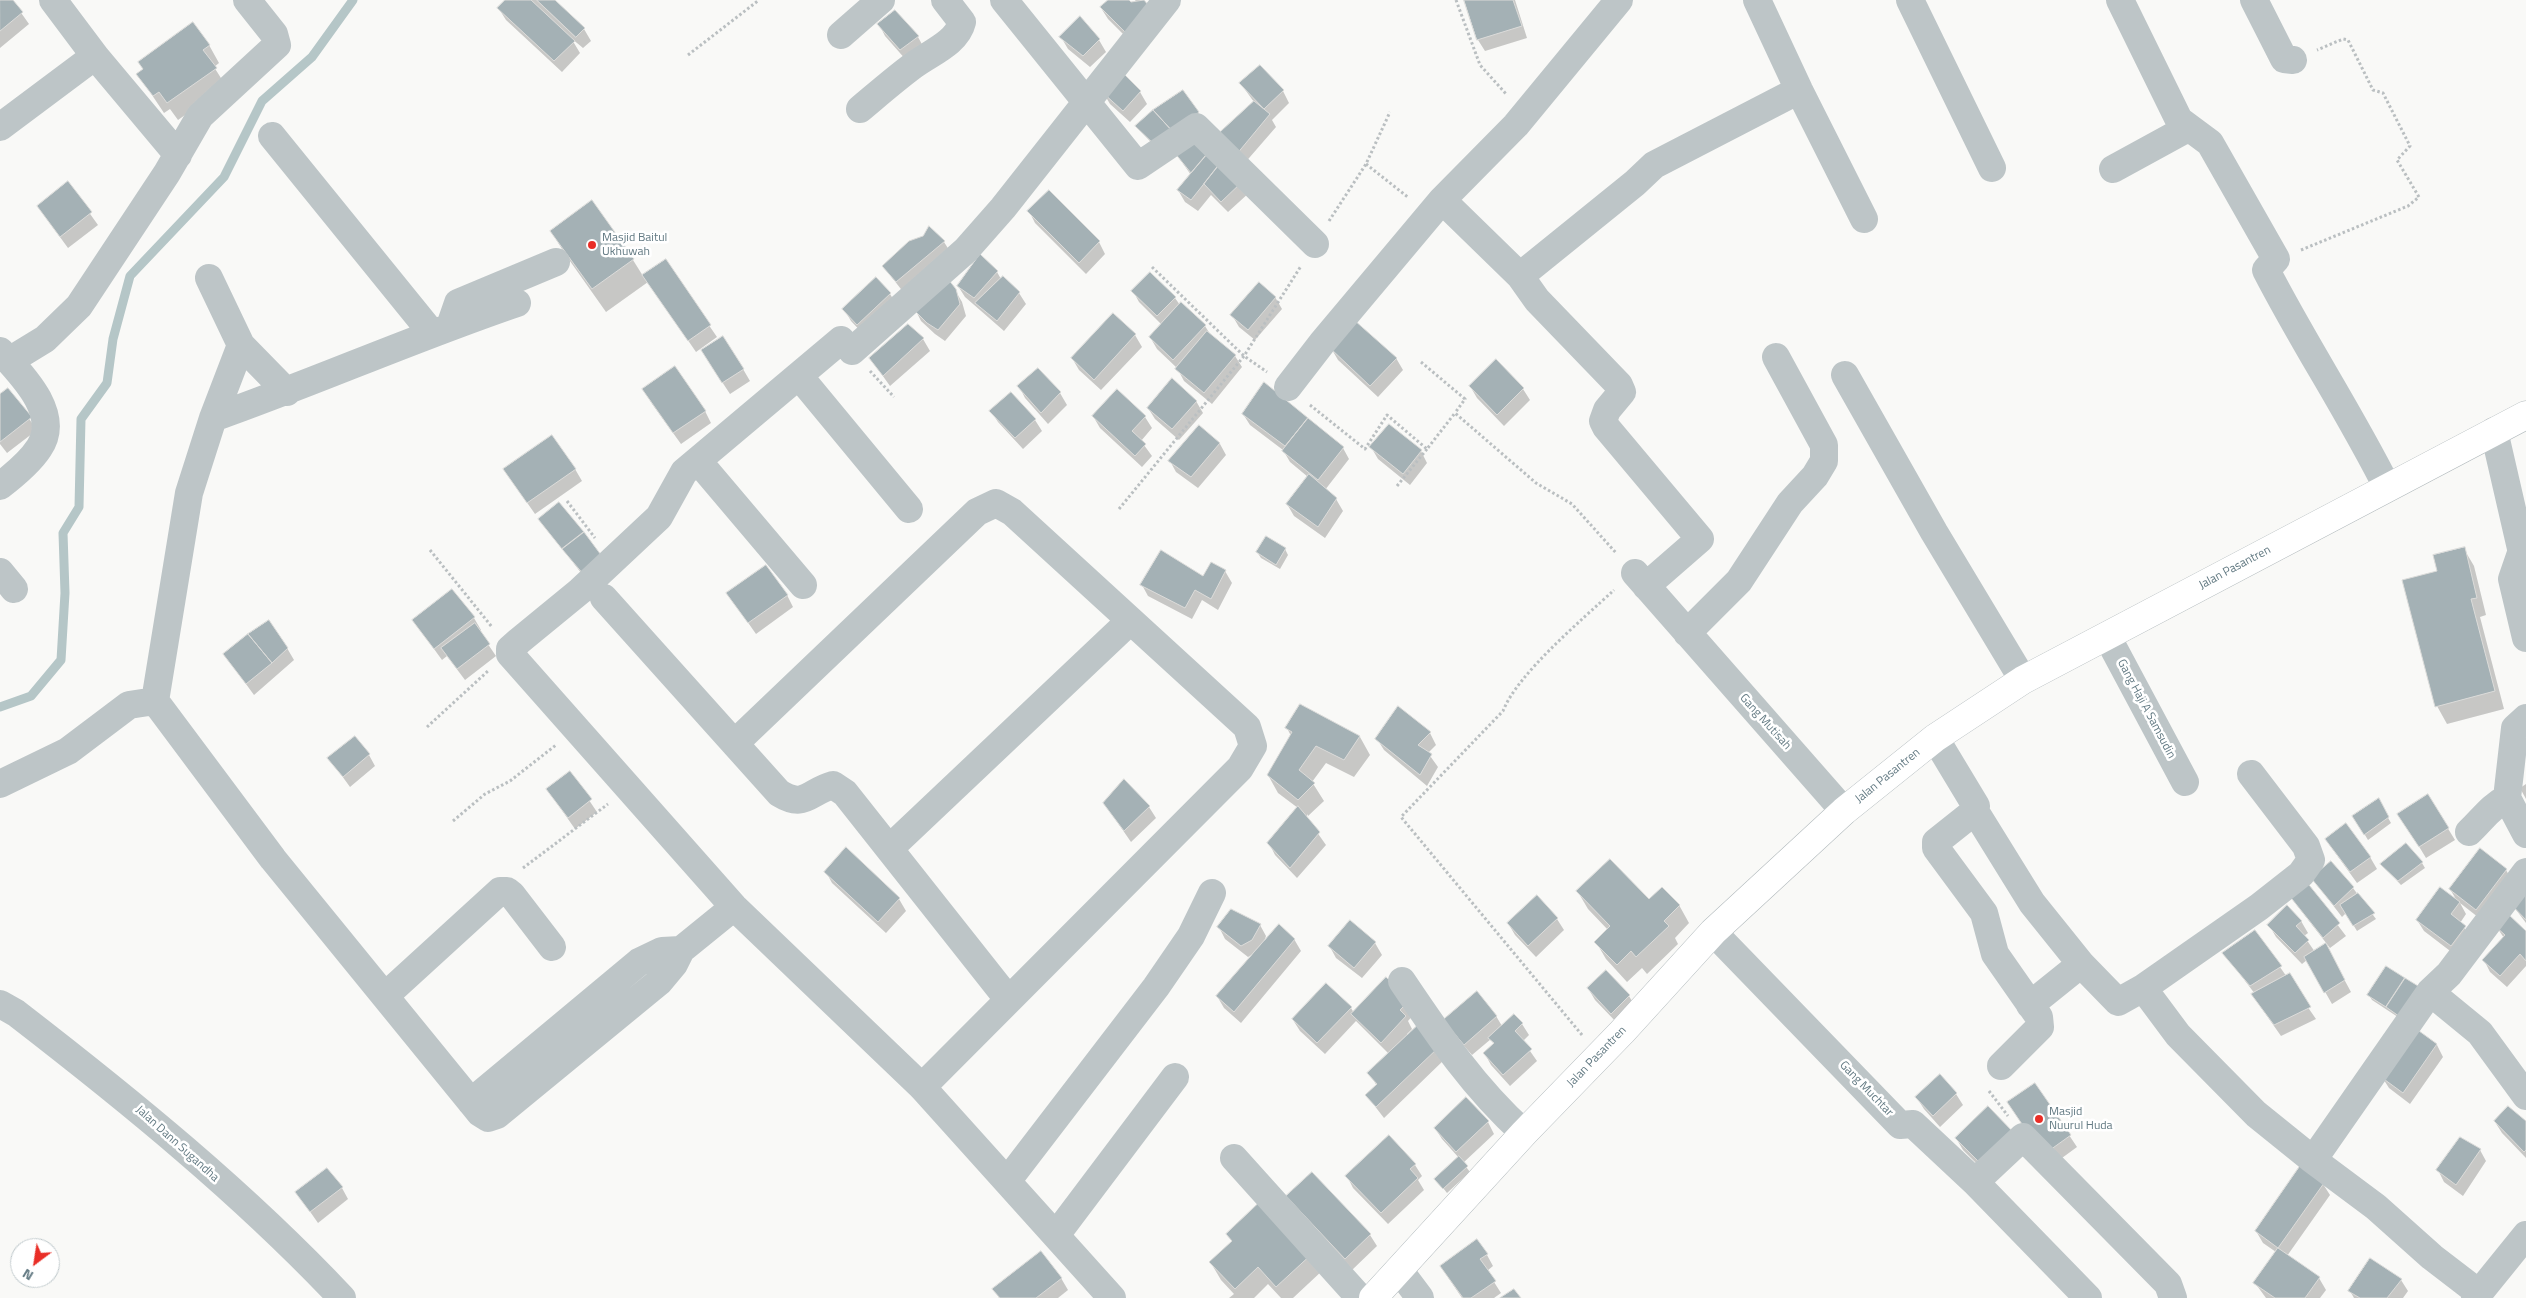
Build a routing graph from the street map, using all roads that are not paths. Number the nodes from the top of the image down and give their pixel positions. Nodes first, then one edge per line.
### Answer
1 (53, 0) edge
2 (247, 0) edge
3 (881, 0) edge
4 (946, 0) edge
5 (1004, 0) edge
6 (1167, 0) edge
7 (1619, 0) edge
8 (1757, 0) edge
9 (1910, 0) edge
10 (2120, 0) edge
11 (2254, 0) edge
12 (841, 34) dead end
13 (95, 56) junction
14 (2293, 60) road end
15 (1799, 90) junction
16 (1085, 103) junction
17 (860, 109) dead end
18 (0, 127) edge
19 (2188, 128) junction
20 (272, 136) dead end
21 (178, 155) junction
22 (1992, 168) dead end
23 (2113, 169) dead end
24 (1436, 208) junction
25 (1864, 219) dead end
26 (1315, 244) dead end
27 (556, 262) dead end
28 (1520, 276) junction
29 (209, 278) dead end
30 (516, 303) dead end
31 (441, 329) junction
32 (241, 345) junction
33 (4, 356) edge
34 (1776, 358) dead end
35 (1845, 375) dead end
36 (799, 376) junction
37 (1288, 387) dead end
38 (287, 392) junction
39 (2526, 415) edge
40 (213, 418) junction
41 (2494, 431) junction
42 (698, 461) junction
43 (0, 486) edge
44 (2387, 487) junction
45 (909, 509) dead end
46 (2524, 562) edge
47 (803, 585) dead end
48 (604, 598) dead end
49 (1130, 621) junction
50 (1686, 633) junction
51 (2107, 636) junction
52 (2526, 638) edge
53 (2023, 680) junction
54 (155, 701) junction
55 (2526, 718) edge
56 (1935, 738) junction
57 (735, 743) junction
58 (2251, 774) dead end
59 (2185, 782) dead end
60 (0, 784) edge
61 (2507, 798) junction
62 (1844, 811) junction
63 (1975, 811) junction
64 (2469, 832) dead end
65 (2526, 834) edge
66 (890, 848) junction
67 (2526, 872) edge
68 (1212, 893) dead end
69 (734, 907) junction
70 (1713, 932) junction
71 (552, 948) dead end
72 (2081, 964) junction
73 (1402, 981) dead end
74 (2143, 988) junction
75 (2430, 992) junction
76 (385, 996) junction
77 (1008, 999) junction
78 (0, 1004) edge
79 (2030, 1005) junction
80 (2001, 1066) road end
81 (1175, 1077) dead end
82 (922, 1087) junction
83 (2526, 1096) edge
84 (1524, 1132) junction
85 (1234, 1158) dead end
86 (2313, 1160) junction
87 (1008, 1180) junction
88 (1976, 1182) junction
89 (2526, 1235) edge
90 (1056, 1236) junction
91 (1399, 1270) junction
92 (2477, 1295) edge
93 (342, 1298) edge
94 (1112, 1298) edge
95 (1360, 1298) edge
96 (1373, 1298) edge
97 (1420, 1298) edge
98 (2088, 1298) edge
99 (2173, 1298) edge

1 - 13 street
2 - 21 street
3 - 12 street
4 - 17 street
5 - 16 street
6 - 16 street
7 - 24 street
8 - 15 street
9 - 22 street
10 - 19 street
11 - 14 street
13 - 18 street
13 - 21 street
15 - 25 street
15 - 28 street
16 - 26 street
16 - 36 street
19 - 23 street
19 - 44 street
20 - 31 street
21 - 33 street
24 - 28 street
24 - 37 street
27 - 31 street
28 - 50 street, Gang Mutisah
29 - 32 street
30 - 31 street
31 - 38 street
32 - 38 street
32 - 40 street
33 - 43 street
34 - 50 street
35 - 53 street
36 - 42 street
36 - 45 street
38 - 40 street
39 - 41 main road, Jalan Pasantren
40 - 54 street
41 - 44 main road, Jalan Pasantren
41 - 46 street
42 - 47 street
42 - 69 street
44 - 51 main road, Jalan Pasantren
46 - 52 street
48 - 57 street
49 - 57 street
49 - 66 street
49 - 77 street
50 - 62 street, Gang Mutisah
51 - 53 main road, Jalan Pasantren
51 - 59 street, Gang Haji A Samsudin
53 - 56 main road, Jalan Pasantren
54 - 60 street
54 - 76 street
55 - 61 street
56 - 62 main road, Jalan Pasantren
56 - 63 street
57 - 66 street
58 - 74 street
61 - 64 street
61 - 65 street
62 - 70 main road, Jalan Pasantren
63 - 72 street
63 - 79 street
66 - 77 street
67 - 75 street
68 - 87 street
69 - 76 street
69 - 82 street
70 - 84 main road, Jalan Pasantren
70 - 88 street, Gang Muchtar
71 - 76 street
72 - 74 street
72 - 79 street
73 - 84 street
74 - 86 street
75 - 83 street
75 - 86 street
77 - 82 street
78 - 93 street, Jalan Dann Sugandha
79 - 80 street
81 - 90 street
82 - 87 street
84 - 91 main road, Jalan Pasantren
85 - 95 street
86 - 92 street
87 - 90 street
88 - 98 street, Gang Muchtar
88 - 99 street
89 - 92 street
90 - 94 street
91 - 96 main road, Jalan Pasantren
91 - 97 street

